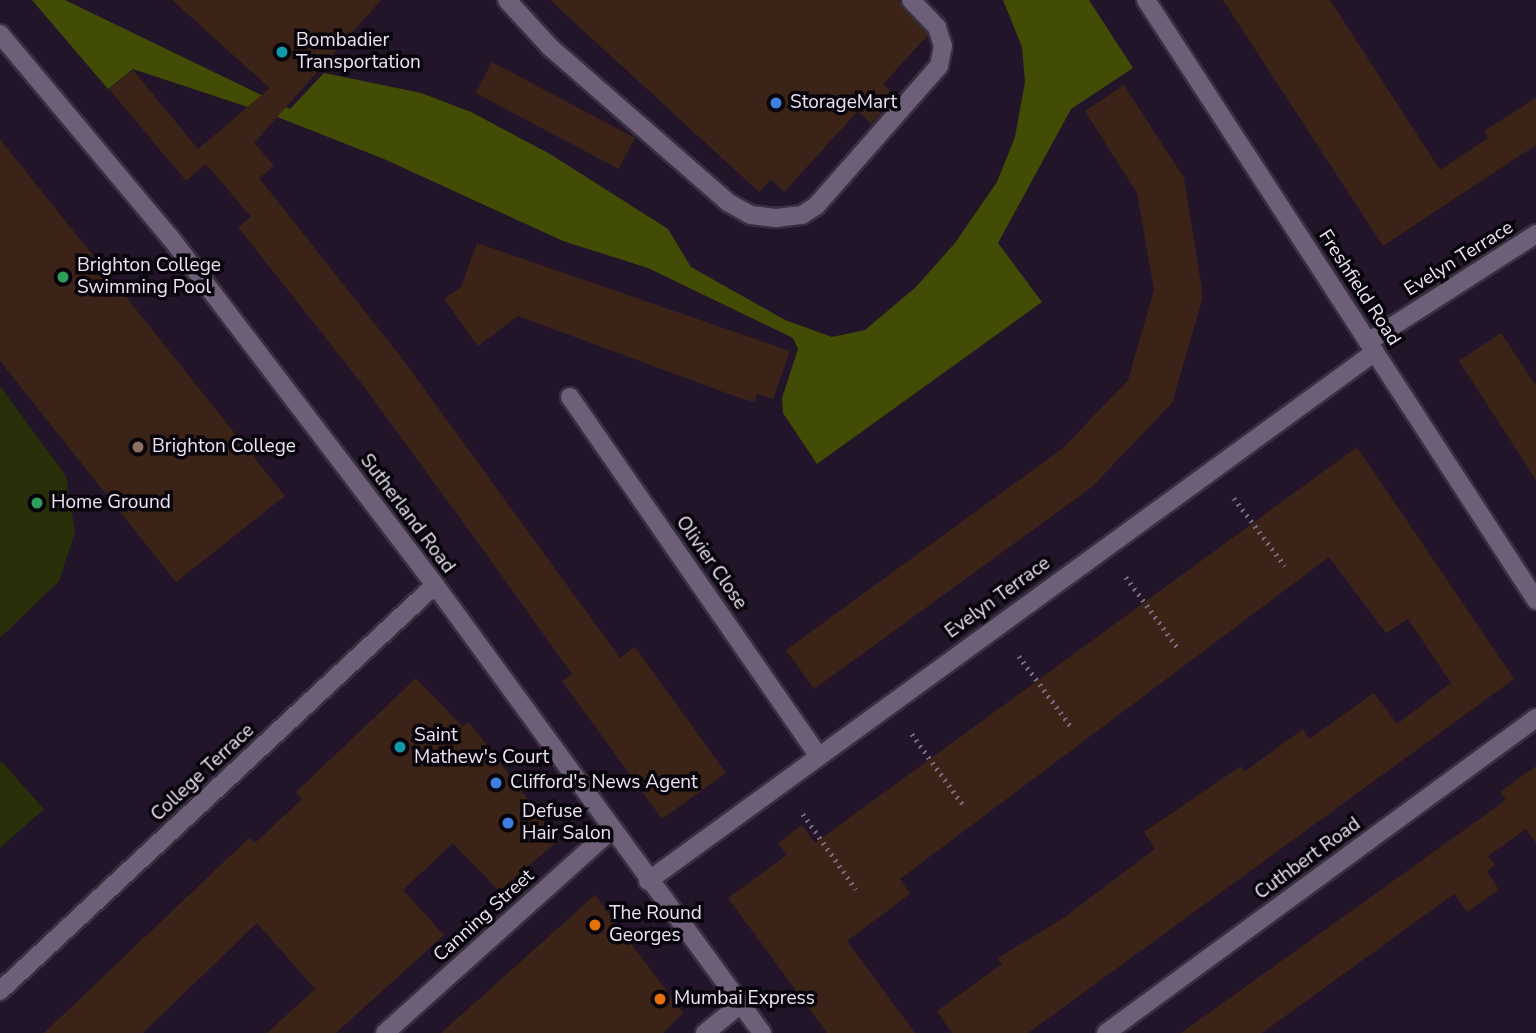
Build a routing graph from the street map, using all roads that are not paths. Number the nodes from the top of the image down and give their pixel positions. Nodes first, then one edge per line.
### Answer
1 (507, 0) edge
2 (911, 0) edge
3 (1146, 0) edge
4 (0, 34) edge
5 (1536, 234) edge
6 (1372, 347) junction
7 (570, 397) dead end
8 (435, 585) junction
9 (1536, 600) edge
10 (1536, 718) edge
11 (817, 754) junction
12 (611, 830) junction
13 (648, 881) junction
14 (0, 992) edge
15 (741, 1004) junction
16 (384, 1033) edge
17 (705, 1033) edge
18 (762, 1033) edge
19 (1106, 1033) edge

1 - 2 street
3 - 6 street, Freshfield Road
4 - 8 street, Sutherland Road
5 - 6 street, Evelyn Terrace
6 - 9 street, Freshfield Road
6 - 11 street, Evelyn Terrace
7 - 11 street, Olivier Close
8 - 12 street, Sutherland Road
8 - 14 street, College Terrace
10 - 19 street, Cuthbert Road
11 - 13 street, Evelyn Terrace
12 - 13 street, Sutherland Road
12 - 16 street, Canning Street
13 - 15 street, Sutherland Road
15 - 17 street
15 - 18 street, Sutherland Road

